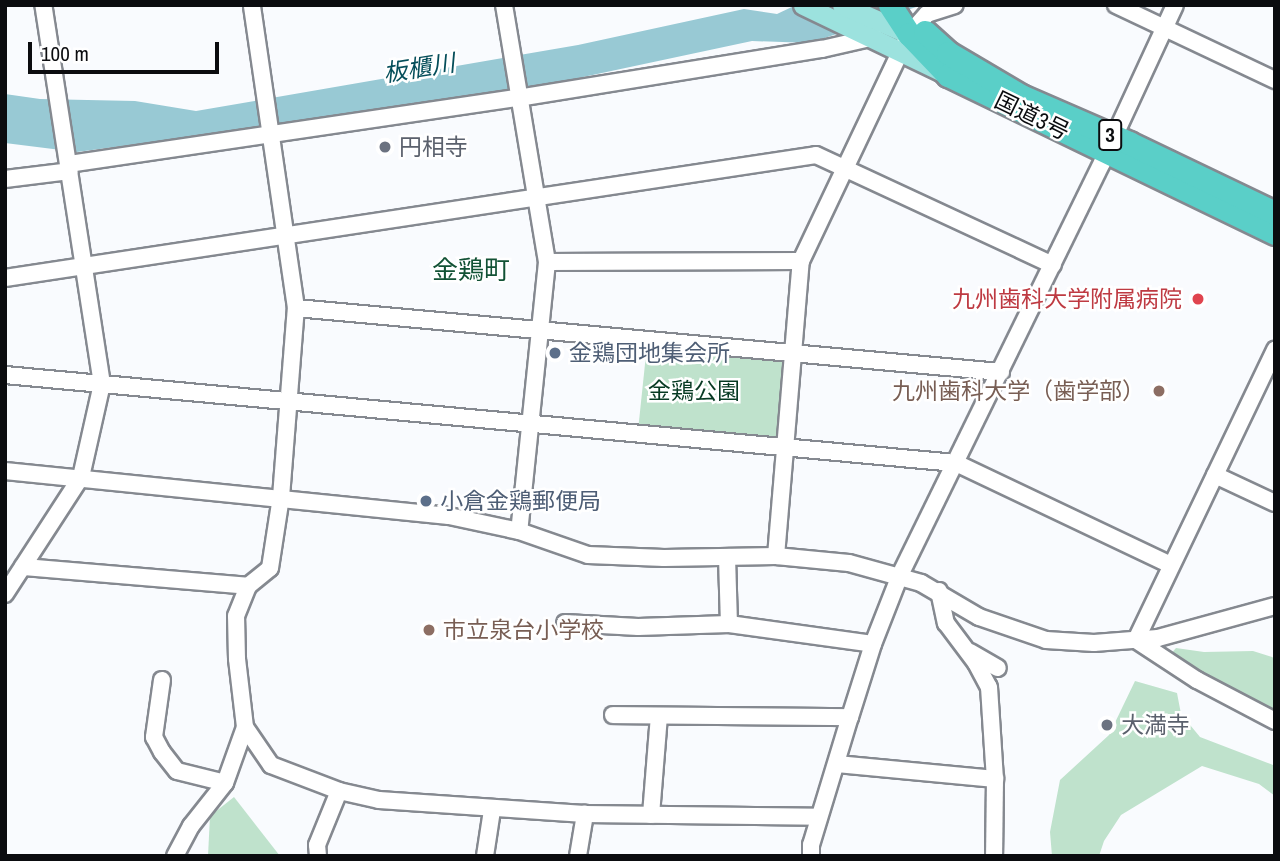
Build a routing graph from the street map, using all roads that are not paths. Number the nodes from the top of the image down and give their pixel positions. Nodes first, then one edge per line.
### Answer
1 (43, 5) edge
2 (252, 5) edge
3 (504, 5) edge
4 (803, 5) edge
5 (842, 5) edge
6 (955, 5) edge
7 (1116, 5) edge
8 (1175, 5) edge
9 (904, 21) edge
10 (1164, 27) junction
11 (870, 28) junction
12 (1275, 80) edge
13 (518, 98) junction
14 (273, 133) junction
15 (1110, 144) junction
16 (844, 166) junction
17 (69, 167) junction
18 (5, 179) edge
19 (536, 200) junction
20 (1275, 214) edge
21 (1275, 233) edge
22 (286, 238) junction
23 (801, 261) junction
24 (547, 262) junction
25 (1053, 265) junction
26 (83, 267) junction
27 (5, 278) edge
28 (296, 308) junction
29 (539, 329) junction
30 (1275, 350) edge
31 (791, 352) junction
32 (1270, 371) edge
33 (1001, 372) junction
34 (5, 375) edge
35 (102, 384) junction
36 (289, 401) junction
37 (531, 424) junction
38 (785, 447) junction
39 (956, 463) junction
40 (5, 471) edge
41 (1215, 475) junction
42 (82, 477) junction
43 (281, 498) junction
44 (1275, 503) edge
45 (519, 531) junction
46 (776, 556) junction
47 (727, 557) junction
48 (1169, 564) junction
49 (23, 567) junction
50 (900, 575) junction
51 (248, 586) junction
52 (939, 591) junction
53 (5, 594) edge
54 (1275, 606) edge
55 (565, 623) dead end
56 (729, 624) junction
57 (1136, 640) junction
58 (873, 644) junction
59 (967, 650) junction
60 (998, 668) dead end
61 (162, 680) dead end
62 (612, 715) dead end
63 (659, 716) junction
64 (850, 717) junction
65 (1275, 721) edge
66 (245, 727) junction
67 (837, 764) junction
68 (995, 779) junction
69 (225, 783) junction
70 (339, 791) junction
71 (492, 810) junction
72 (585, 814) junction
73 (651, 815) junction
74 (819, 817) junction
75 (175, 856) edge
76 (318, 856) edge
77 (485, 856) edge
78 (578, 856) edge
79 (811, 856) edge
80 (994, 856) edge

1 - 17 street
2 - 14 street
3 - 13 street
4 - 11 main road
5 - 11 main road
6 - 9 street
7 - 10 street
8 - 10 street
9 - 11 main road
9 - 15 highway, 国道3号 / 3
9 - 16 street
10 - 12 street
10 - 15 street
11 - 13 street
13 - 14 street
13 - 19 street
14 - 17 street
14 - 22 street
15 - 20 highway, 国道3号 / 3
15 - 21 highway, 国道3号 / 3
15 - 25 street
16 - 19 street
16 - 23 street
16 - 25 street
17 - 18 street
17 - 26 street
19 - 22 street
19 - 24 street
22 - 26 street
22 - 28 street
23 - 24 street
23 - 31 street
24 - 29 street
25 - 33 street
26 - 27 street
26 - 35 street
28 - 29 street
28 - 36 street
29 - 31 street
29 - 37 street
30 - 32 street
31 - 33 street
31 - 38 street
32 - 41 street
33 - 39 street
34 - 35 street
35 - 36 street
35 - 42 street
36 - 37 street
36 - 43 street
37 - 38 street
37 - 45 street
38 - 39 street
38 - 46 street
39 - 48 street
39 - 50 street
40 - 42 street
41 - 44 street
41 - 48 street
42 - 43 street
42 - 49 street
43 - 45 street
43 - 51 street
45 - 47 street
46 - 47 street
46 - 50 street
47 - 56 street
48 - 57 street
49 - 51 street
49 - 53 street
50 - 52 street
50 - 58 street
51 - 66 street
52 - 57 street
52 - 59 street
54 - 57 street
55 - 56 street
56 - 58 street
57 - 65 street
58 - 64 street
59 - 60 street
59 - 68 street
61 - 69 street
62 - 63 street
63 - 64 street
63 - 73 street
64 - 67 street
66 - 69 street
66 - 70 street
67 - 68 street
67 - 74 street
68 - 80 street
69 - 75 street
70 - 71 street
70 - 76 street
71 - 72 street
71 - 77 street
72 - 73 street
72 - 78 street
73 - 74 street
74 - 79 street

